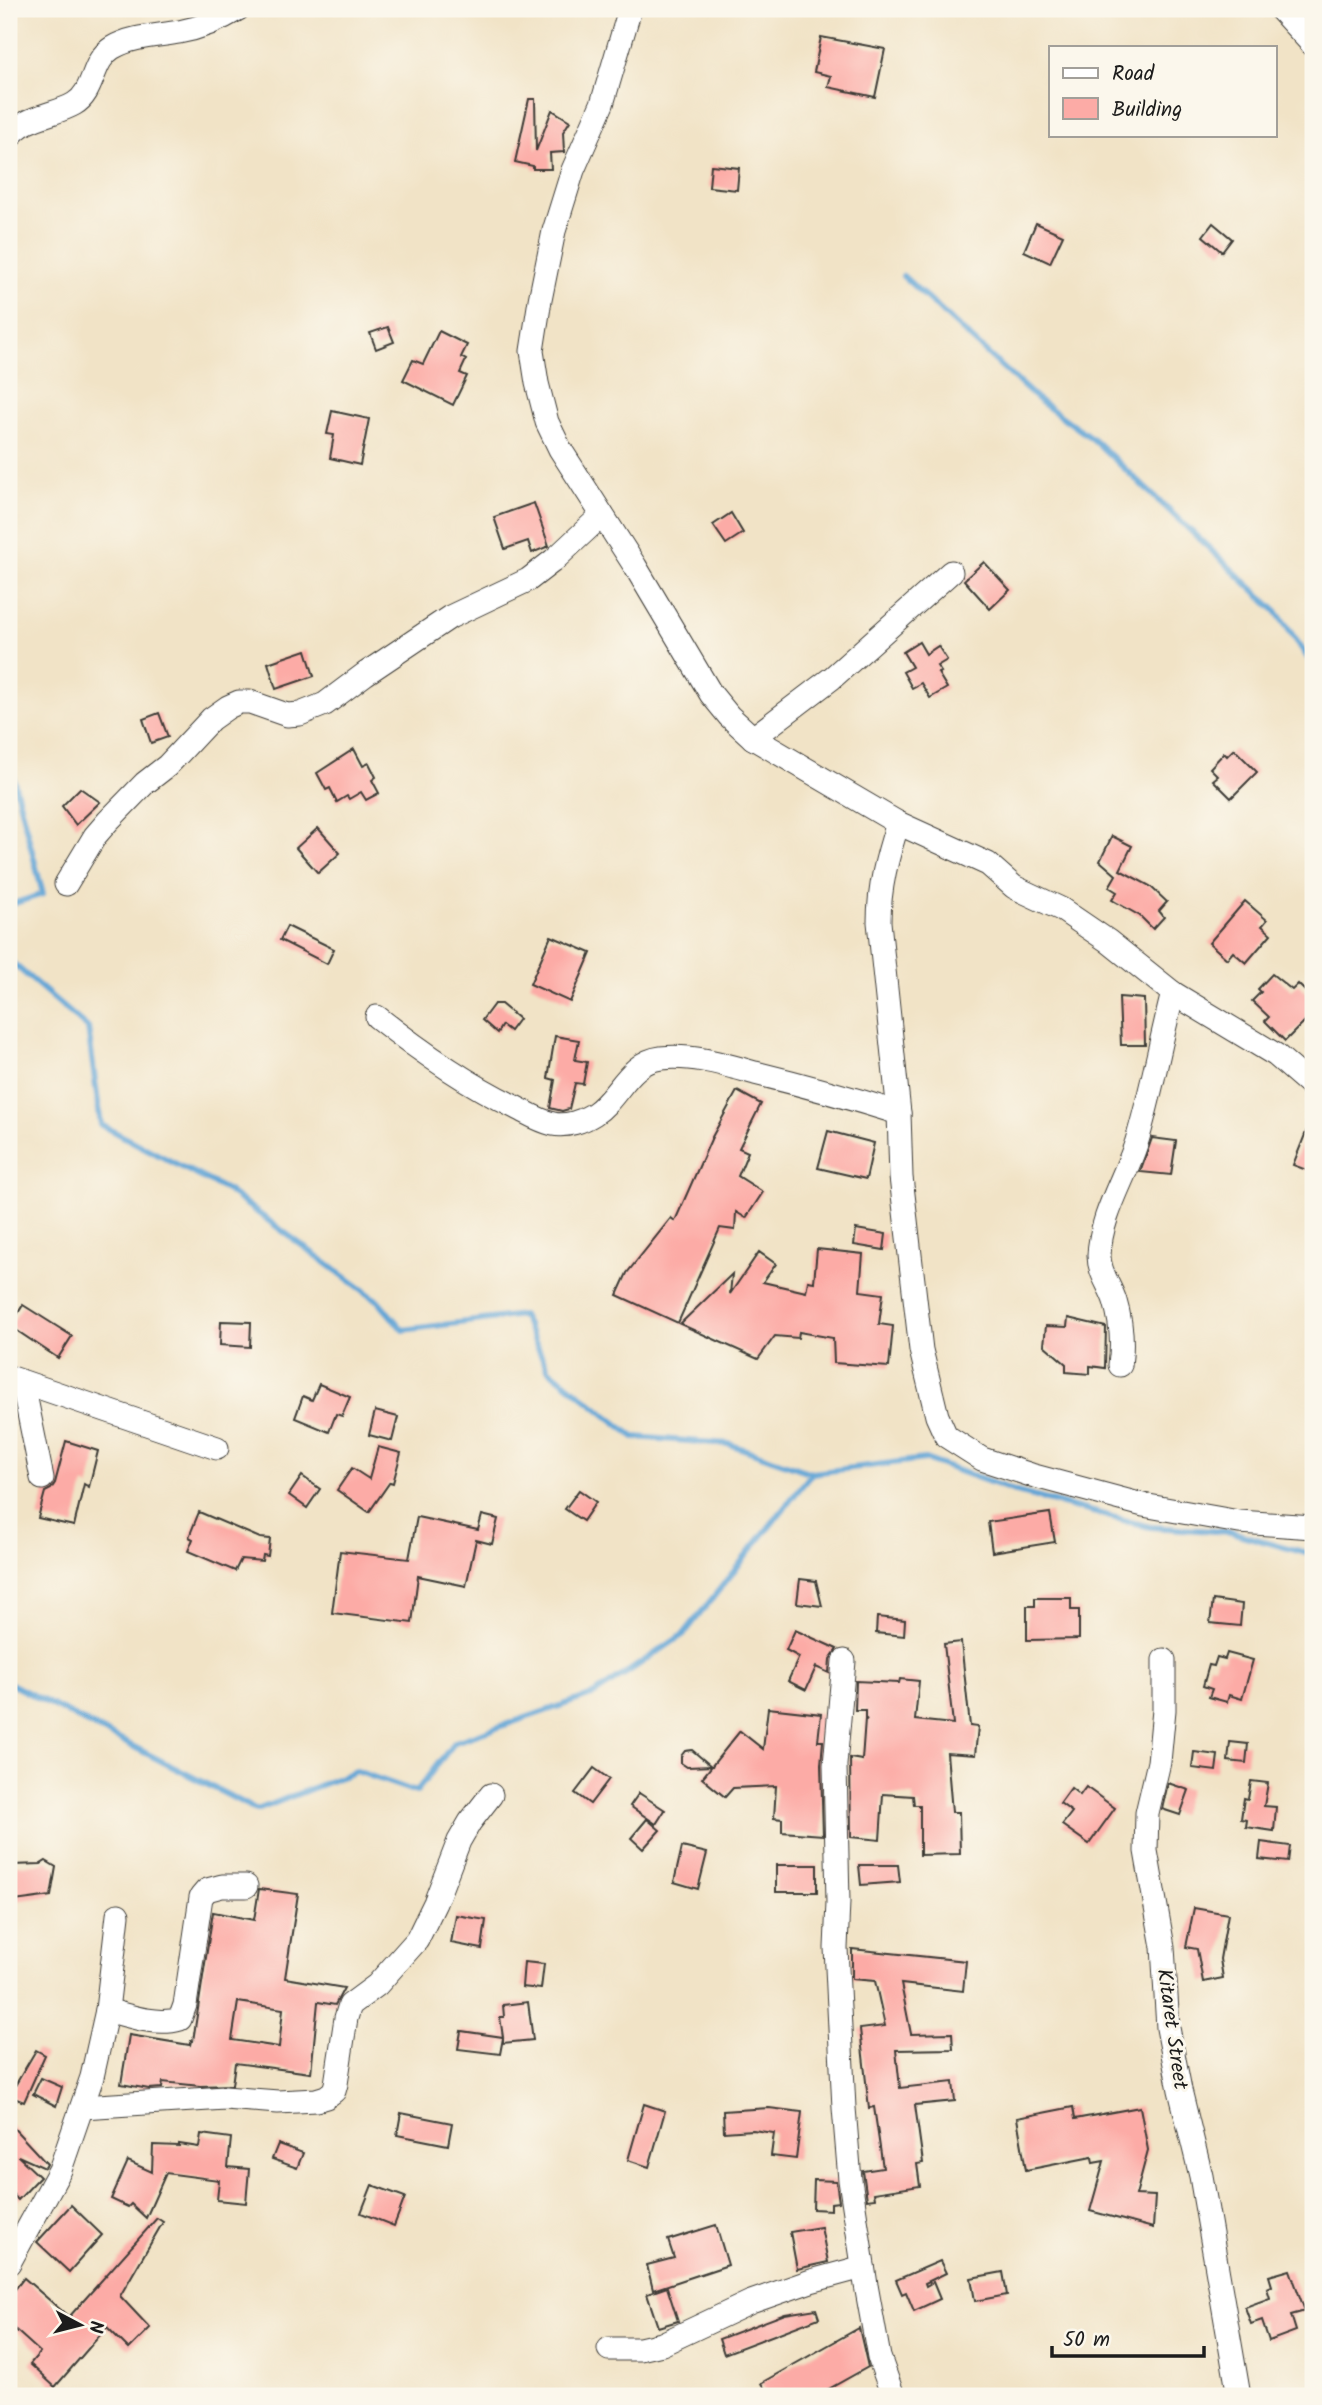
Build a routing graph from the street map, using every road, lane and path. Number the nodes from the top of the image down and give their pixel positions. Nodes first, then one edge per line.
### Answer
1 (238, 9) edge
2 (630, 9) edge
3 (1280, 9) edge
4 (1313, 45) edge
5 (9, 138) edge
6 (602, 515) junction
7 (951, 572) dead end
8 (753, 738) junction
9 (898, 823) junction
10 (66, 884) dead end
11 (1173, 993) junction
12 (377, 1017) dead end
13 (1313, 1087) edge
14 (898, 1113) junction
15 (1120, 1365) dead end
16 (16, 1381) edge
17 (217, 1448) dead end
18 (42, 1478) dead end
19 (1313, 1527) edge
20 (1164, 1660) dead end
21 (844, 1661) dead end
22 (491, 1795) dead end
23 (246, 1886) dead end
24 (118, 1915) dead end
25 (107, 2010) junction
26 (82, 2107) junction
27 (9, 2263) edge
28 (863, 2267) junction
29 (610, 2349) dead end
30 (893, 2396) edge
31 (1239, 2396) edge

1 - 5 street
2 - 6 street
3 - 4 street
6 - 8 street
6 - 10 street
7 - 8 street
8 - 9 street
9 - 11 street
9 - 14 street
11 - 13 street
11 - 15 street
12 - 14 street
14 - 19 street
16 - 17 street
16 - 18 street
20 - 31 street, Kitaret Street
21 - 28 street
22 - 26 street
23 - 25 street
24 - 25 street
25 - 26 street
26 - 27 street
28 - 29 street
28 - 30 street

